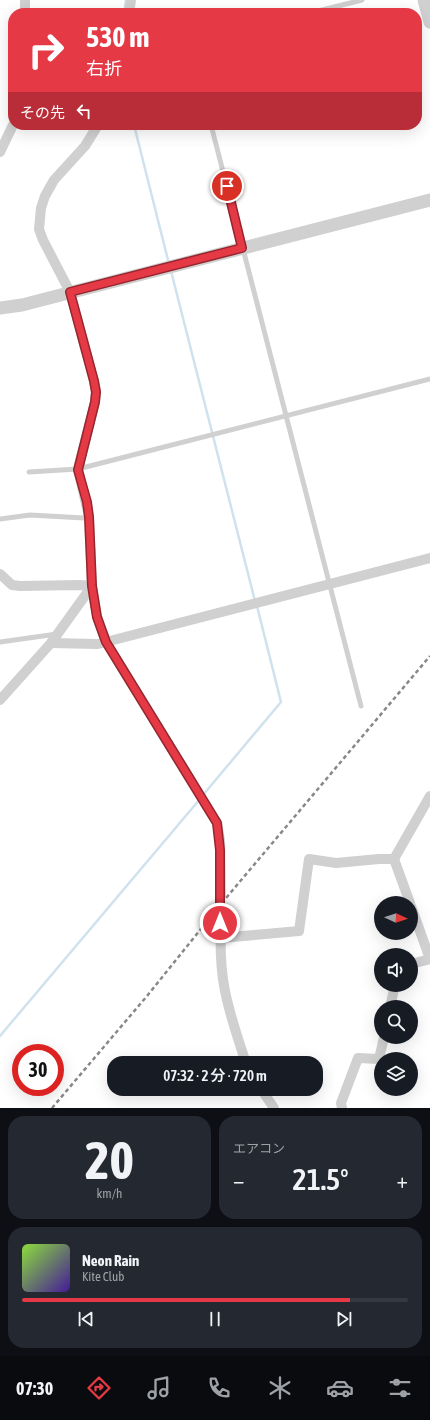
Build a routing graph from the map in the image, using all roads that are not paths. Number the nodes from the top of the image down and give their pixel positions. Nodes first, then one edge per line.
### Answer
1 (362, 0) edge
2 (424, 0) edge
3 (330, 8) edge
4 (430, 22) edge
5 (11, 130) edge
6 (95, 130) edge
7 (212, 130) edge
8 (0, 152) edge
9 (430, 200) edge
10 (242, 248) junction
11 (70, 292) junction
12 (0, 308) edge
13 (430, 379) edge
14 (286, 416) junction
15 (78, 470) junction
16 (29, 472) dead end
17 (89, 517) junction
18 (0, 519) edge
19 (430, 558) edge
20 (0, 574) edge
21 (329, 583) junction
22 (92, 586) junction
23 (54, 639) junction
24 (0, 642) edge
25 (106, 642) junction
26 (0, 700) edge
27 (361, 706) dead end
28 (430, 796) edge
29 (394, 859) junction
30 (221, 896) joint
31 (407, 896) edge
32 (221, 917) joint
33 (418, 926) edge
34 (221, 938) junction
35 (430, 959) edge
36 (418, 962) edge
37 (382, 1044) edge
38 (244, 1056) edge
39 (266, 1096) edge
40 (274, 1108) edge
41 (342, 1108) edge

1 - 3 lane
2 - 4 street
5 - 8 street
6 - 11 street
7 - 10 lane
9 - 10 street
10 - 11 street
10 - 14 lane
11 - 12 street
11 - 15 street
13 - 14 lane
14 - 15 lane
14 - 21 lane
15 - 16 lane
15 - 17 street
17 - 18 lane
17 - 22 street
19 - 21 street
20 - 22 street
21 - 25 street
21 - 27 lane
22 - 23 street
22 - 25 street
23 - 24 lane
23 - 25 street
23 - 26 street
25 - 30 street
28 - 29 street
29 - 31 street
29 - 34 street
30 - 32 lane
32 - 34 street
33 - 35 street
34 - 38 street
35 - 36 street
37 - 41 street
39 - 40 street

